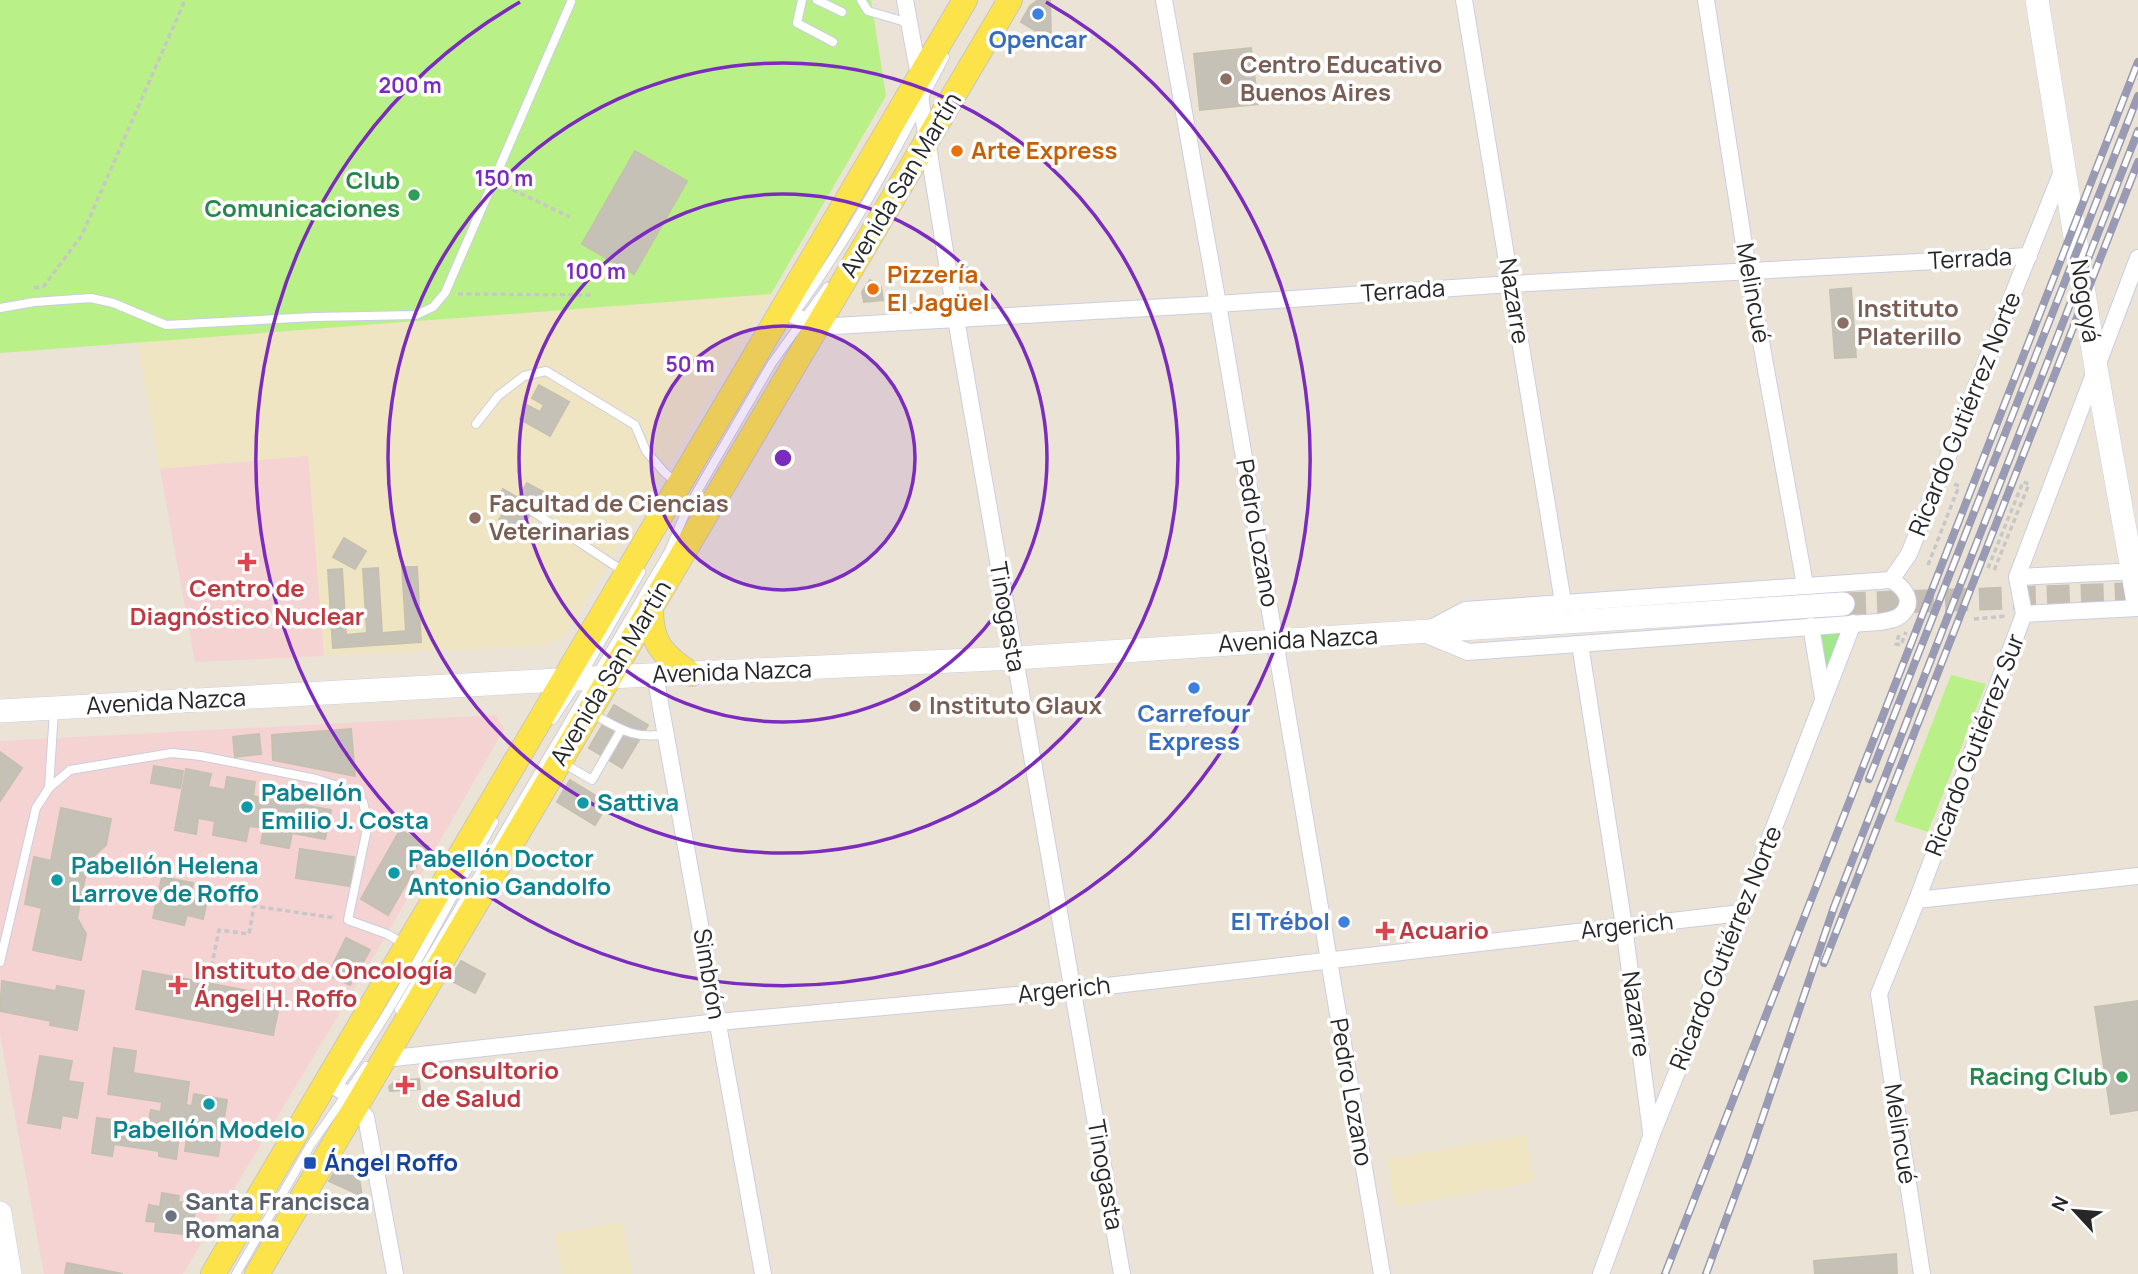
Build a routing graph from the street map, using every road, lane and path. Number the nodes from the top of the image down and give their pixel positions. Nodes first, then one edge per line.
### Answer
1 (186, 0) edge
2 (802, 0) edge
3 (817, 0) edge
4 (861, 0) edge
5 (905, 0) edge
6 (964, 0) edge
7 (1010, 0) edge
8 (1164, 0) edge
9 (1464, 0) edge
10 (1706, 0) edge
11 (2037, 0) edge
12 (570, 1) edge
13 (842, 12) dead end
14 (909, 23) junction
15 (832, 42) dead end
16 (952, 43) dead end
17 (919, 76) junction
18 (924, 122) junction
19 (900, 163) dead end
20 (2064, 167) junction
21 (493, 181) junction
22 (570, 217) dead end
23 (847, 253) dead end
24 (2029, 256) junction
25 (2138, 258) edge
26 (1748, 270) junction
27 (834, 276) dead end
28 (1511, 284) junction
29 (33, 288) dead end
30 (445, 293) junction
31 (591, 295) dead end
32 (1218, 304) junction
33 (0, 307) edge
34 (797, 319) junction
35 (956, 319) junction
36 (771, 347) dead end
37 (2096, 368) junction
38 (475, 424) dead end
39 (679, 484) junction
40 (532, 511) dead end
41 (674, 513) dead end
42 (1933, 539) dead end
43 (1928, 565) dead end
44 (637, 567) junction
45 (1988, 568) dead end
46 (2135, 572) edge
47 (1993, 573) dead end
48 (2017, 577) junction
49 (1891, 580) junction
50 (1805, 585) junction
51 (1563, 602) junction
52 (2138, 602) edge
53 (651, 605) junction
54 (2138, 608) edge
55 (1848, 614) junction
56 (2024, 614) junction
57 (1991, 617) dead end
58 (1974, 619) dead end
59 (1811, 626) junction
60 (1422, 633) junction
61 (1275, 641) junction
62 (1580, 645) junction
63 (1015, 658) junction
64 (691, 674) junction
65 (655, 675) junction
66 (586, 679) junction
67 (1823, 701) junction
68 (55, 708) junction
69 (0, 711) edge
70 (588, 711) junction
71 (547, 730) dead end
72 (621, 730) junction
73 (666, 734) junction
74 (559, 761) junction
75 (49, 788) junction
76 (499, 812) dead end
77 (2138, 876) edge
78 (1917, 900) junction
79 (1741, 913) junction
80 (348, 919) junction
81 (1624, 926) junction
82 (407, 946) junction
83 (1328, 960) junction
84 (0, 962) edge
85 (208, 983) dead end
86 (1072, 990) junction
87 (1879, 994) joint
88 (718, 1022) junction
89 (378, 1054) junction
90 (340, 1094) junction
91 (316, 1121) dead end
92 (1652, 1134) junction
93 (0, 1213) edge
94 (10, 1274) edge
95 (213, 1274) edge
96 (225, 1274) edge
97 (236, 1274) edge
98 (257, 1274) edge
99 (395, 1274) edge
100 (763, 1274) edge
101 (1122, 1274) edge
102 (1382, 1274) edge
103 (1601, 1274) edge
104 (1922, 1274) edge

1 - 29 path
2 - 15 lane
3 - 13 lane
4 - 14 lane
5 - 14 street, Tinogasta
6 - 17 main road, Avenida San Martín
7 - 18 main road, Avenida San Martín
8 - 32 street, Pedro Lozano
9 - 28 street, Nazarre
10 - 26 street, Melincué
11 - 20 main road, Nogoyá
12 - 21 lane
14 - 17 street, Tinogasta
16 - 18 lane
17 - 18 street, Tinogasta
17 - 34 main road, Avenida San Martín
18 - 34 main road, Avenida San Martín
18 - 34 lane
18 - 35 street, Tinogasta
19 - 23 lane
20 - 24 street, Ricardo Gutiérrez Norte
20 - 37 main road, Nogoyá
21 - 22 path
21 - 30 lane
24 - 26 street, Terrada
24 - 49 street, Ricardo Gutiérrez Norte
25 - 37 street
26 - 28 street, Terrada
26 - 50 street, Melincué
27 - 34 lane
28 - 32 street, Terrada
28 - 51 street, Nazarre
30 - 31 path
30 - 33 lane
32 - 35 street, Terrada
32 - 61 street, Pedro Lozano
34 - 35 street, Terrada
34 - 39 main road, Avenida San Martín
34 - 53 main road, Avenida San Martín
34 - 66 lane
35 - 63 street, Tinogasta
36 - 41 lane
37 - 46 main road, Nogoyá
37 - 48 street
38 - 39 lane
39 - 44 main road, Avenida San Martín
40 - 44 lane
42 - 43 path
44 - 66 main road, Avenida San Martín
45 - 47 path
46 - 48 street
46 - 52 main road, Nogoyá
48 - 56 street, Ricardo Gutiérrez Sur
49 - 50 street, Avenida Nazca
49 - 55 street, Avenida Nazca
50 - 51 street, Avenida Nazca
51 - 60 street, Avenida Nazca
53 - 64 main road
53 - 66 main road, Avenida San Martín
54 - 56 street
55 - 59 street, Avenida Nazca
55 - 60 main road, Avenida Nazca
55 - 67 street, Ricardo Gutiérrez Norte
56 - 78 street, Ricardo Gutiérrez Sur
57 - 58 path
59 - 62 street, Avenida Nazca
59 - 67 street
60 - 61 main road, Avenida Nazca
60 - 62 street, Avenida Nazca
61 - 63 main road, Avenida Nazca
61 - 83 street, Pedro Lozano
62 - 81 street, Nazarre
63 - 64 main road, Avenida Nazca
63 - 86 street, Tinogasta
64 - 65 main road, Avenida Nazca
65 - 66 main road, Avenida Nazca
65 - 73 street, Simbrón
66 - 68 main road, Avenida Nazca
66 - 70 main road, Avenida San Martín
66 - 71 lane
66 - 82 main road, Avenida San Martín
66 - 89 lane
67 - 79 street, Ricardo Gutiérrez Norte
68 - 69 main road, Avenida Nazca
68 - 75 lane
70 - 72 lane
70 - 74 main road, Avenida San Martín
72 - 73 lane
72 - 74 lane
73 - 88 street, Simbrón
74 - 89 main road, Avenida San Martín
75 - 80 lane
75 - 84 lane
76 - 90 lane
77 - 78 street
78 - 87 street, Ricardo Gutiérrez Sur
79 - 81 street, Argerich
79 - 92 street, Ricardo Gutiérrez Norte
80 - 82 lane
80 - 85 path
81 - 83 street, Argerich
81 - 92 street, Nazarre
82 - 90 main road, Avenida San Martín
83 - 86 street, Argerich
83 - 102 street, Pedro Lozano
86 - 88 street, Argerich
86 - 101 street, Tinogasta
87 - 104 street, Melincué
88 - 89 street, Argerich
88 - 100 street, Simbrón
89 - 90 main road, Avenida San Martín
90 - 95 main road, Avenida San Martín
90 - 97 lane
90 - 98 main road, Avenida San Martín
90 - 99 street
91 - 96 lane
92 - 103 street, Ricardo Gutiérrez Norte
93 - 94 main road

